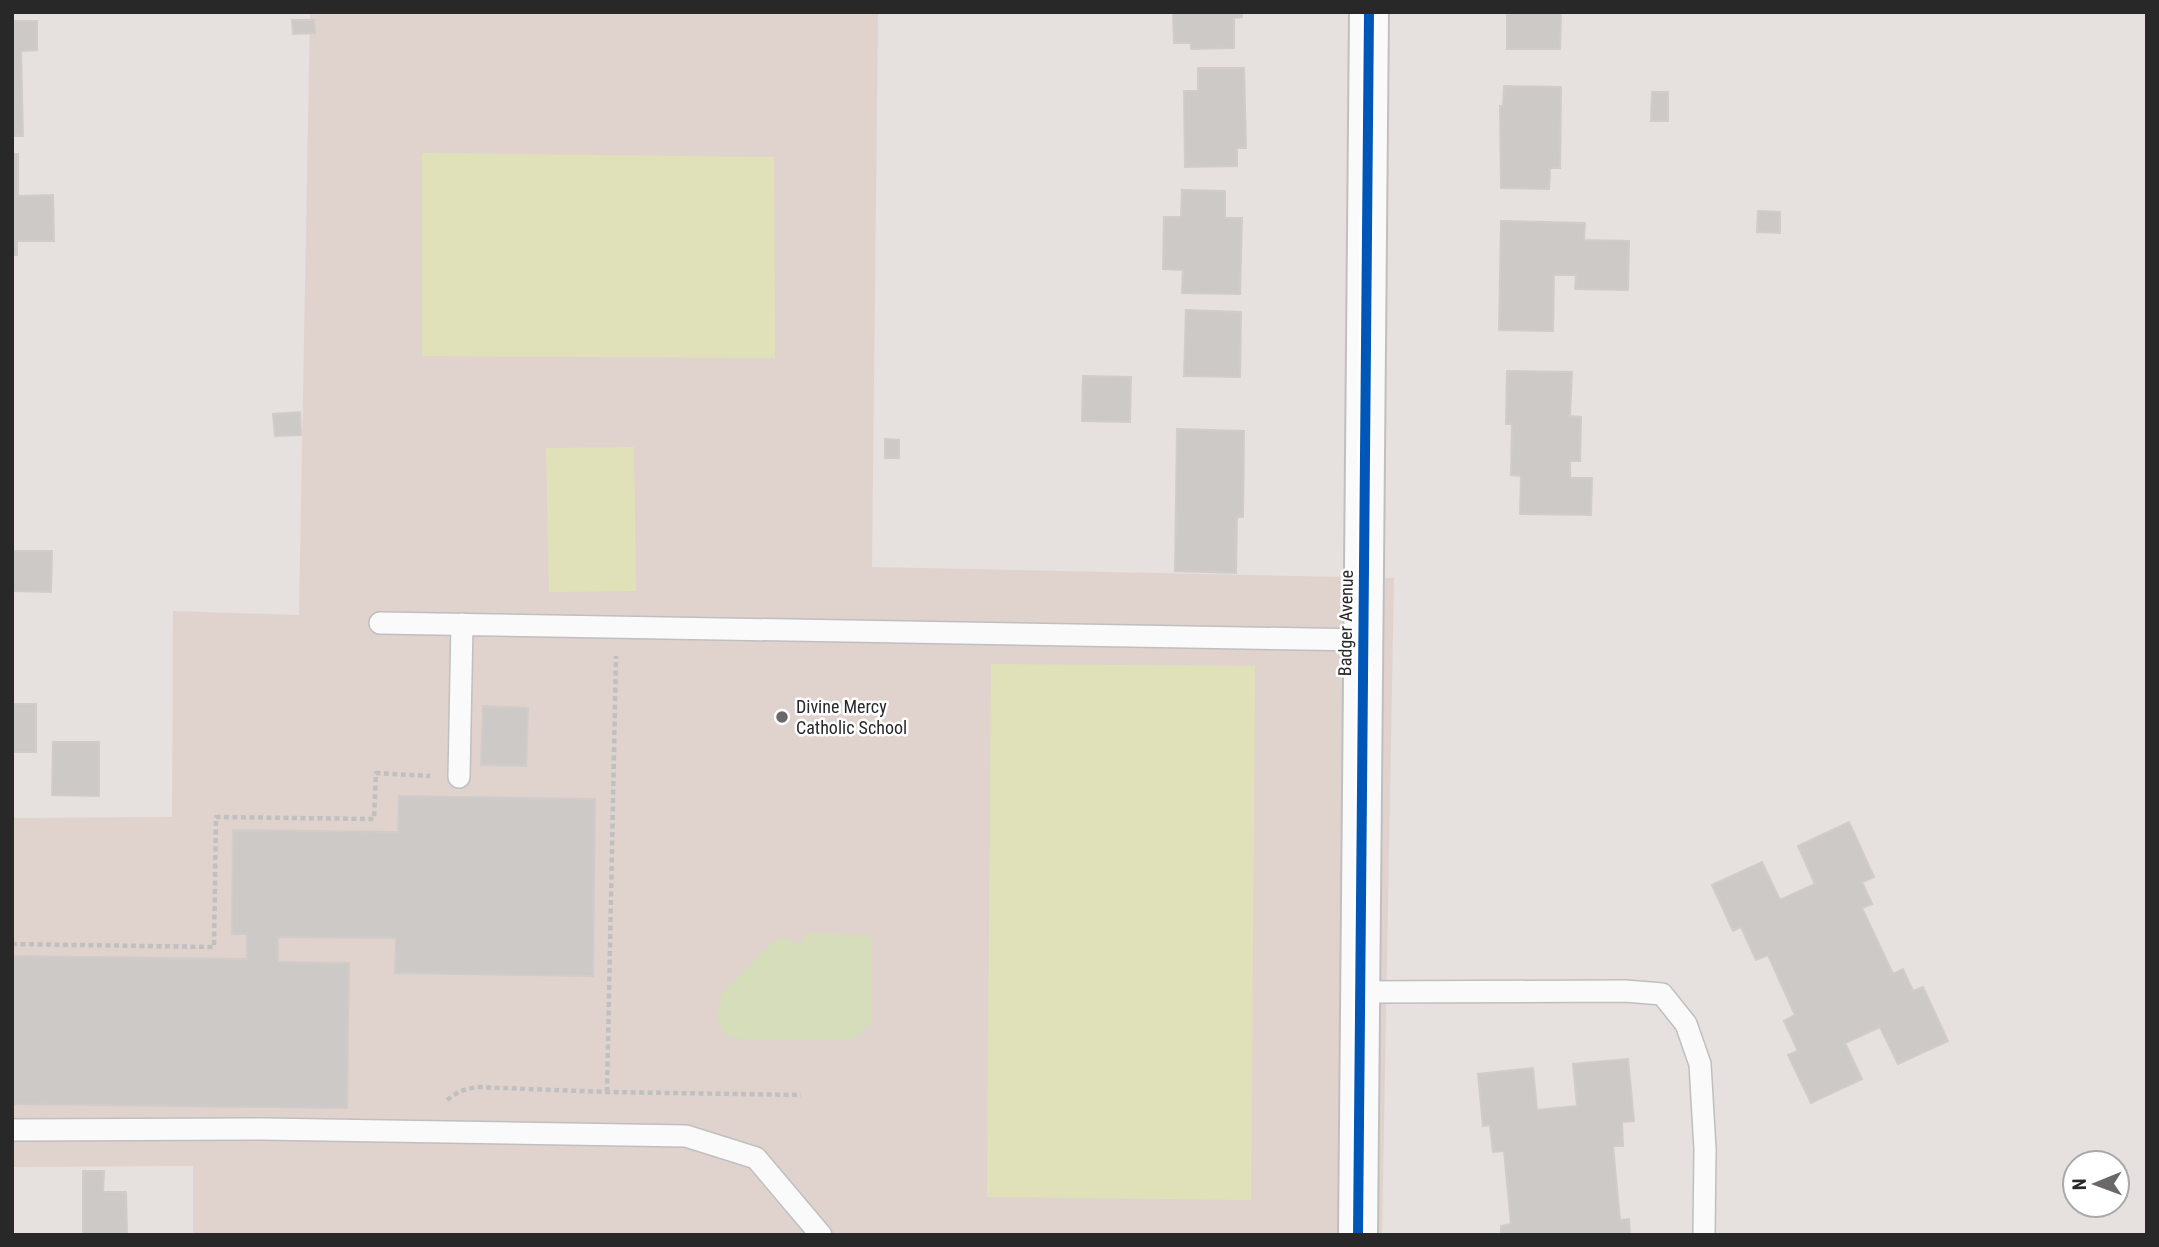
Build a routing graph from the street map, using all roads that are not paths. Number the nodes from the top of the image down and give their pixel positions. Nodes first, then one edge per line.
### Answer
1 (1369, 12) edge
2 (380, 623) dead end
3 (462, 624) junction
4 (1364, 640) junction
5 (459, 777) road end
6 (1361, 992) junction
7 (12, 1130) edge
8 (821, 1235) edge
9 (1358, 1235) edge
10 (1704, 1235) edge

1 - 4 street, Badger Avenue
2 - 3 lane
3 - 4 lane
3 - 5 lane
4 - 6 street, Badger Avenue
6 - 9 street, Badger Avenue
6 - 10 lane
7 - 8 lane

